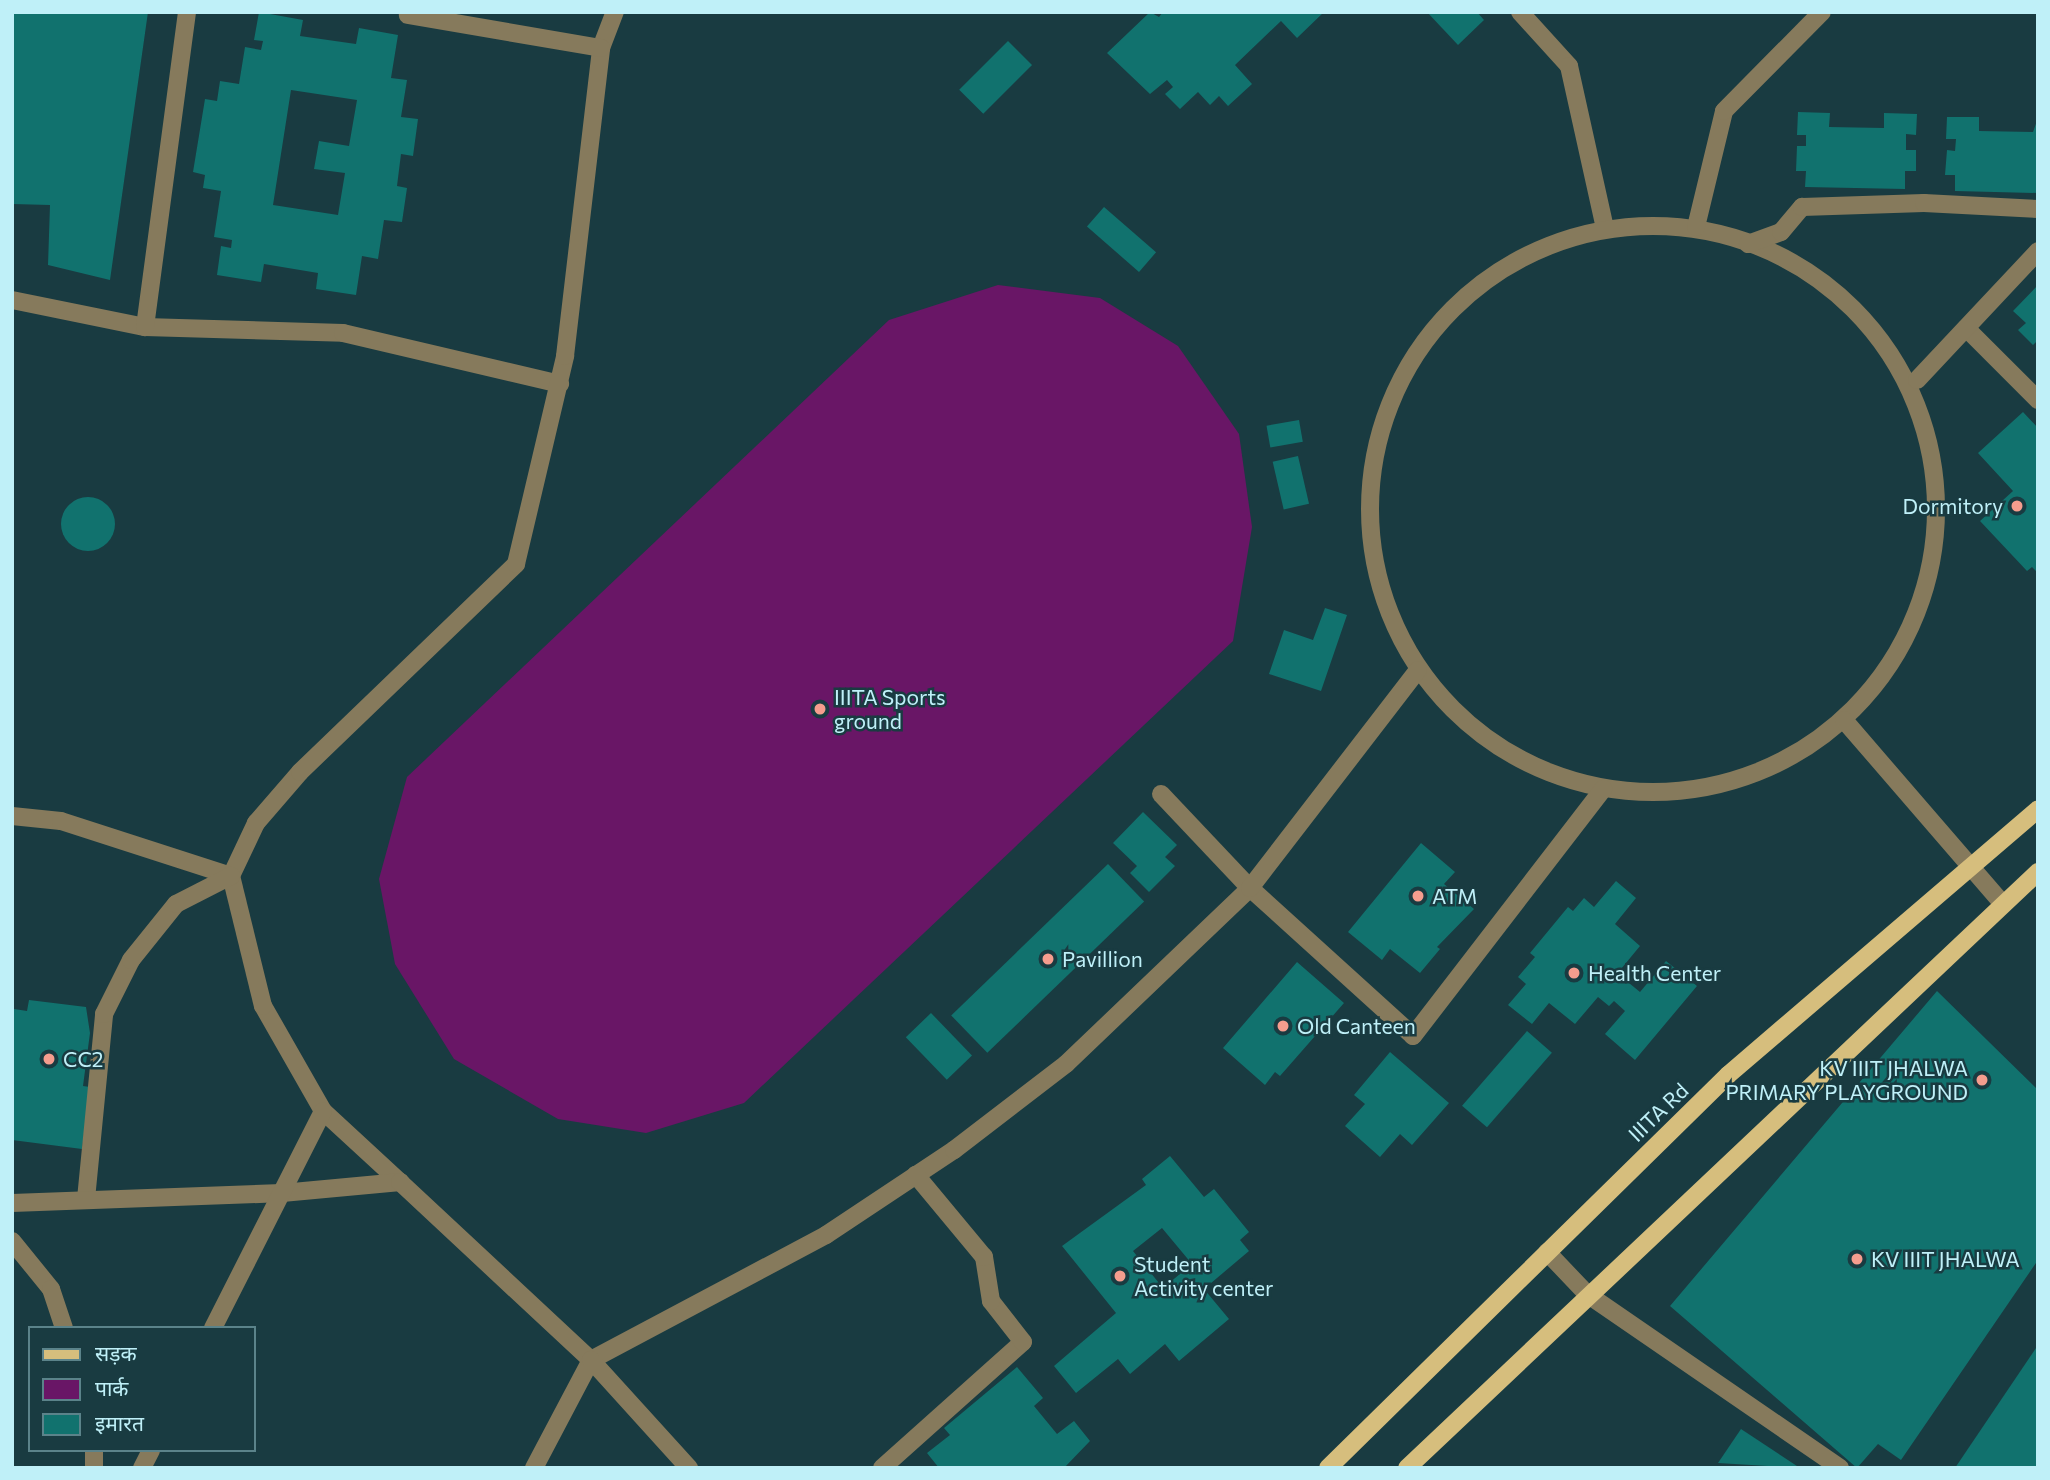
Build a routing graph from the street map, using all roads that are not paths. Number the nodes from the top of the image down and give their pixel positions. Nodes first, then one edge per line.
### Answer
1 (187, 12) edge
2 (615, 12) edge
3 (1520, 12) edge
4 (1822, 12) edge
5 (408, 15) dead end
6 (601, 48) junction
7 (2038, 209) edge
8 (1696, 227) junction
9 (1605, 228) junction
10 (1748, 244) junction
11 (2038, 251) edge
12 (12, 300) edge
13 (145, 327) junction
14 (1966, 328) junction
15 (1917, 380) junction
16 (560, 384) junction
17 (2038, 400) edge
18 (1418, 670) junction
19 (1843, 720) junction
20 (1603, 789) junction
21 (1161, 794) dead end
22 (2038, 809) edge
23 (12, 816) edge
24 (1971, 867) junction
25 (2038, 872) edge
26 (231, 876) junction
27 (1250, 888) junction
28 (2002, 903) junction
29 (323, 1111) junction
30 (916, 1175) junction
31 (400, 1182) junction
32 (282, 1193) junction
33 (86, 1199) junction
34 (12, 1203) edge
35 (12, 1241) edge
36 (1547, 1252) junction
37 (1587, 1294) junction
38 (63, 1326) edge
39 (214, 1326) edge
40 (592, 1360) junction
41 (149, 1452) edge
42 (142, 1468) edge
43 (534, 1468) edge
44 (689, 1468) edge
45 (882, 1468) edge
46 (1328, 1468) edge
47 (1407, 1468) edge
48 (1840, 1468) edge

1 - 13 street
2 - 6 street
3 - 9 street
4 - 8 street
5 - 6 street
6 - 16 street
7 - 10 street
8 - 9 street
8 - 10 street
9 - 18 street
10 - 15 street
11 - 14 street
12 - 13 street
13 - 16 street
14 - 15 street
14 - 17 street
15 - 19 street
16 - 26 street
18 - 20 street
18 - 27 street
19 - 20 street
19 - 24 street
20 - 27 street
21 - 27 street
22 - 24 main road, IIITA Rd
23 - 26 street
24 - 28 street
24 - 36 main road, IIITA Rd
25 - 28 main road
26 - 29 street
26 - 33 street
27 - 30 street
28 - 37 main road
29 - 31 street
29 - 32 street
30 - 40 street
30 - 45 street
31 - 32 street
31 - 40 street
32 - 33 street
32 - 39 street
33 - 34 street
35 - 38 street
36 - 37 street
36 - 46 main road, IIITA Rd
37 - 47 main road
37 - 48 street
40 - 43 street
40 - 44 street
41 - 42 street

